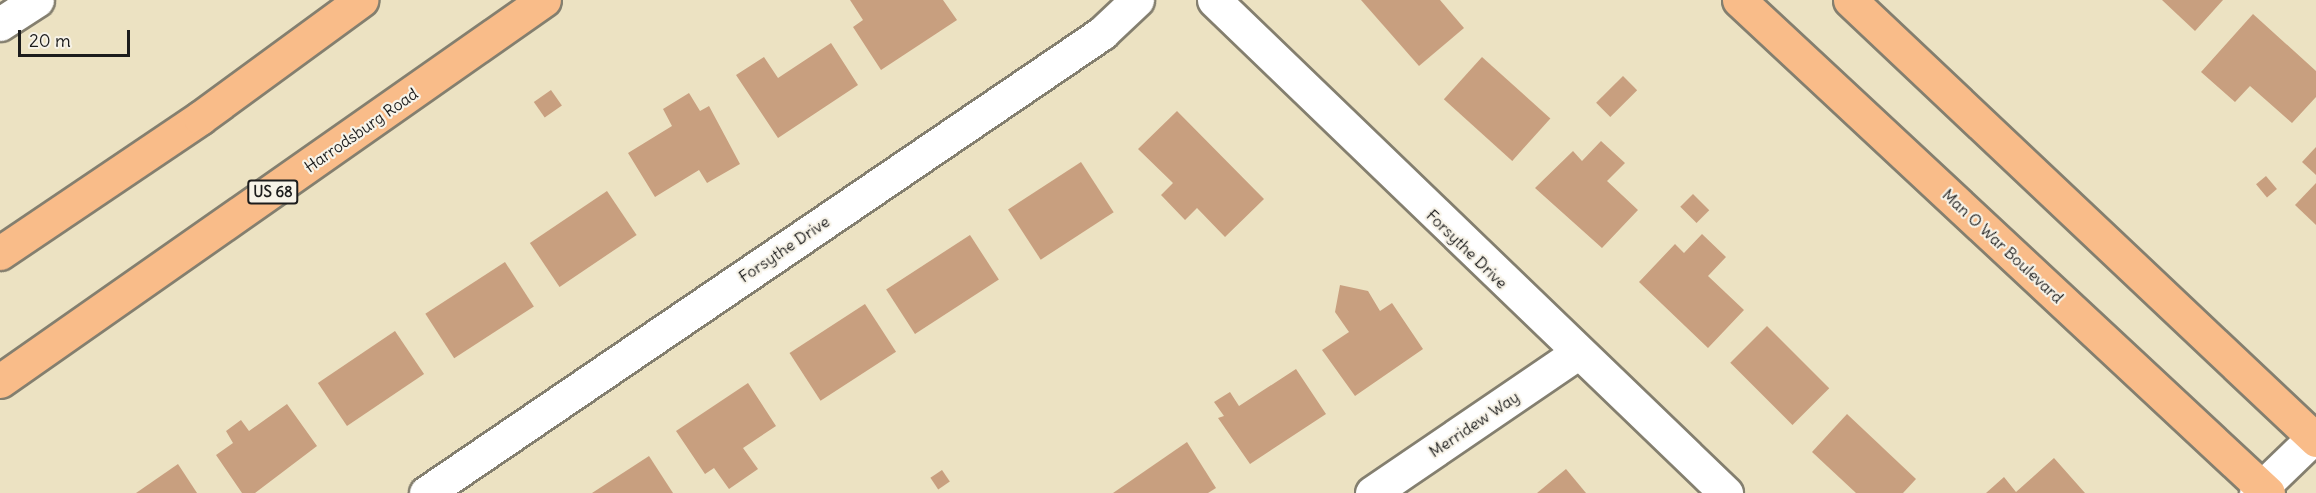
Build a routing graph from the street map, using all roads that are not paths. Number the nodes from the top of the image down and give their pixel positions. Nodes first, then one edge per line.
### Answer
1 (361, 0) edge
2 (544, 0) edge
3 (1137, 0) edge
4 (1214, 0) edge
5 (1739, 0) edge
6 (1850, 0) edge
7 (0, 253) edge
8 (1576, 354) junction
9 (0, 381) edge
10 (2315, 438) edge
11 (2262, 491) edge
12 (426, 493) edge
13 (1371, 493) edge
14 (1725, 493) edge

1 - 7 main road
2 - 9 main road, Harrodsburg Road / US 68
3 - 12 street, Forsythe Drive
4 - 8 street, Forsythe Drive
5 - 11 main road, Man O War Boulevard
6 - 10 main road
8 - 13 street, Merridew Way
8 - 14 street, Forsythe Drive
10 - 11 street

